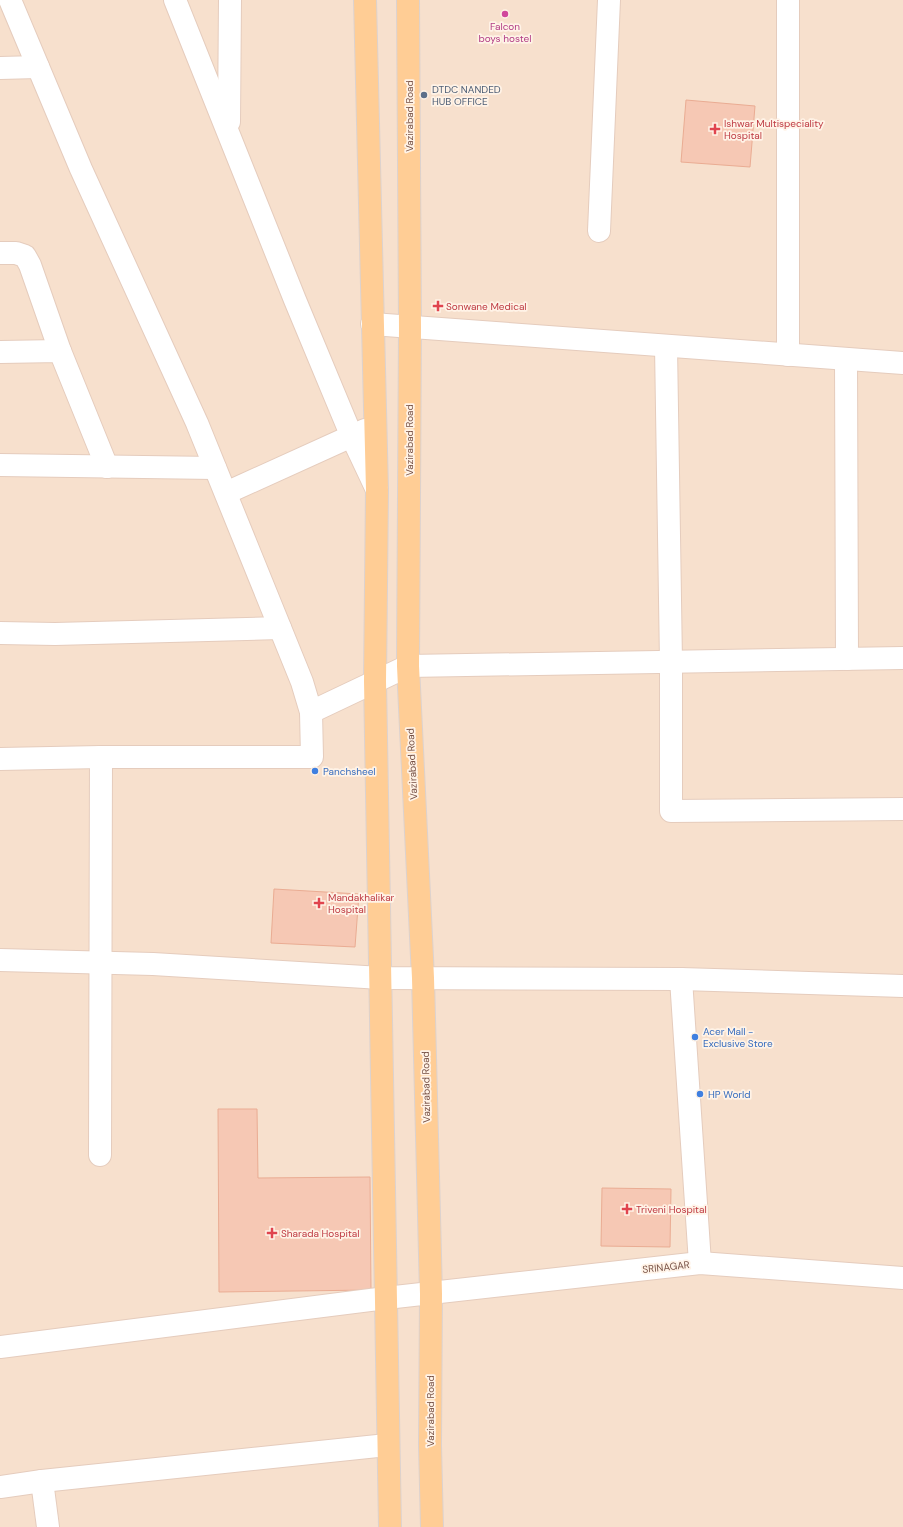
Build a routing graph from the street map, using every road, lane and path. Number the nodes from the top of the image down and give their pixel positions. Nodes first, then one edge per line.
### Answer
1 (10, 0) edge
2 (175, 0) edge
3 (230, 0) edge
4 (365, 0) edge
5 (408, 0) edge
6 (609, 0) edge
7 (788, 0) edge
8 (38, 67) junction
9 (0, 68) edge
10 (229, 134) junction
11 (599, 231) dead end
12 (0, 253) edge
13 (372, 324) junction
14 (410, 327) junction
15 (666, 346) junction
16 (60, 351) junction
17 (0, 352) edge
18 (788, 355) junction
19 (846, 359) junction
20 (903, 363) edge
21 (374, 424) junction
22 (352, 437) junction
23 (0, 465) edge
24 (107, 466) junction
25 (215, 468) junction
26 (376, 490) junction
27 (226, 493) junction
28 (280, 628) junction
29 (0, 633) edge
30 (903, 658) edge
31 (846, 659) junction
32 (671, 662) junction
33 (408, 666) junction
34 (375, 681) junction
35 (311, 712) junction
36 (101, 757) junction
37 (0, 759) edge
38 (903, 809) edge
39 (0, 960) edge
40 (100, 962) junction
41 (381, 978) junction
42 (423, 978) junction
43 (681, 979) junction
44 (903, 986) edge
45 (100, 1155) dead end
46 (700, 1264) junction
47 (903, 1278) edge
48 (430, 1294) junction
49 (386, 1298) junction
50 (0, 1347) edge
51 (387, 1445) junction
52 (42, 1481) junction
53 (0, 1487) edge
54 (48, 1527) edge
55 (390, 1527) edge
56 (432, 1527) edge

1 - 8 street
2 - 10 street
3 - 10 street
4 - 13 main road
5 - 14 main road, Vazirabad Road
6 - 11 street
7 - 18 street
8 - 9 street
8 - 25 street
10 - 22 street
12 - 16 street
13 - 14 street
13 - 21 main road
14 - 15 street
14 - 33 main road, Vazirabad Road
15 - 18 street
15 - 32 street
16 - 17 street
16 - 24 street
18 - 19 street
19 - 20 street
19 - 31 street
21 - 22 street
21 - 26 main road
22 - 26 street
22 - 27 street
23 - 24 street
24 - 25 street
25 - 27 street
26 - 34 main road
27 - 28 street
28 - 29 street
28 - 35 street
30 - 31 street
31 - 32 street
32 - 33 street
32 - 38 street
33 - 34 street
33 - 42 main road, Vazirabad Road
34 - 35 street
34 - 41 main road
35 - 36 street
36 - 37 street
36 - 40 street
39 - 40 street
40 - 41 street
40 - 45 street
41 - 42 street
41 - 49 main road
42 - 43 street
42 - 48 main road, Vazirabad Road
43 - 44 street
43 - 46 street
46 - 47 street, SRINAGAR
46 - 48 street, SRINAGAR
48 - 49 street, SRINAGAR
48 - 56 main road, Vazirabad Road
49 - 50 street, SRINAGAR
49 - 51 main road
51 - 52 street
51 - 55 main road
52 - 53 street
52 - 54 street

